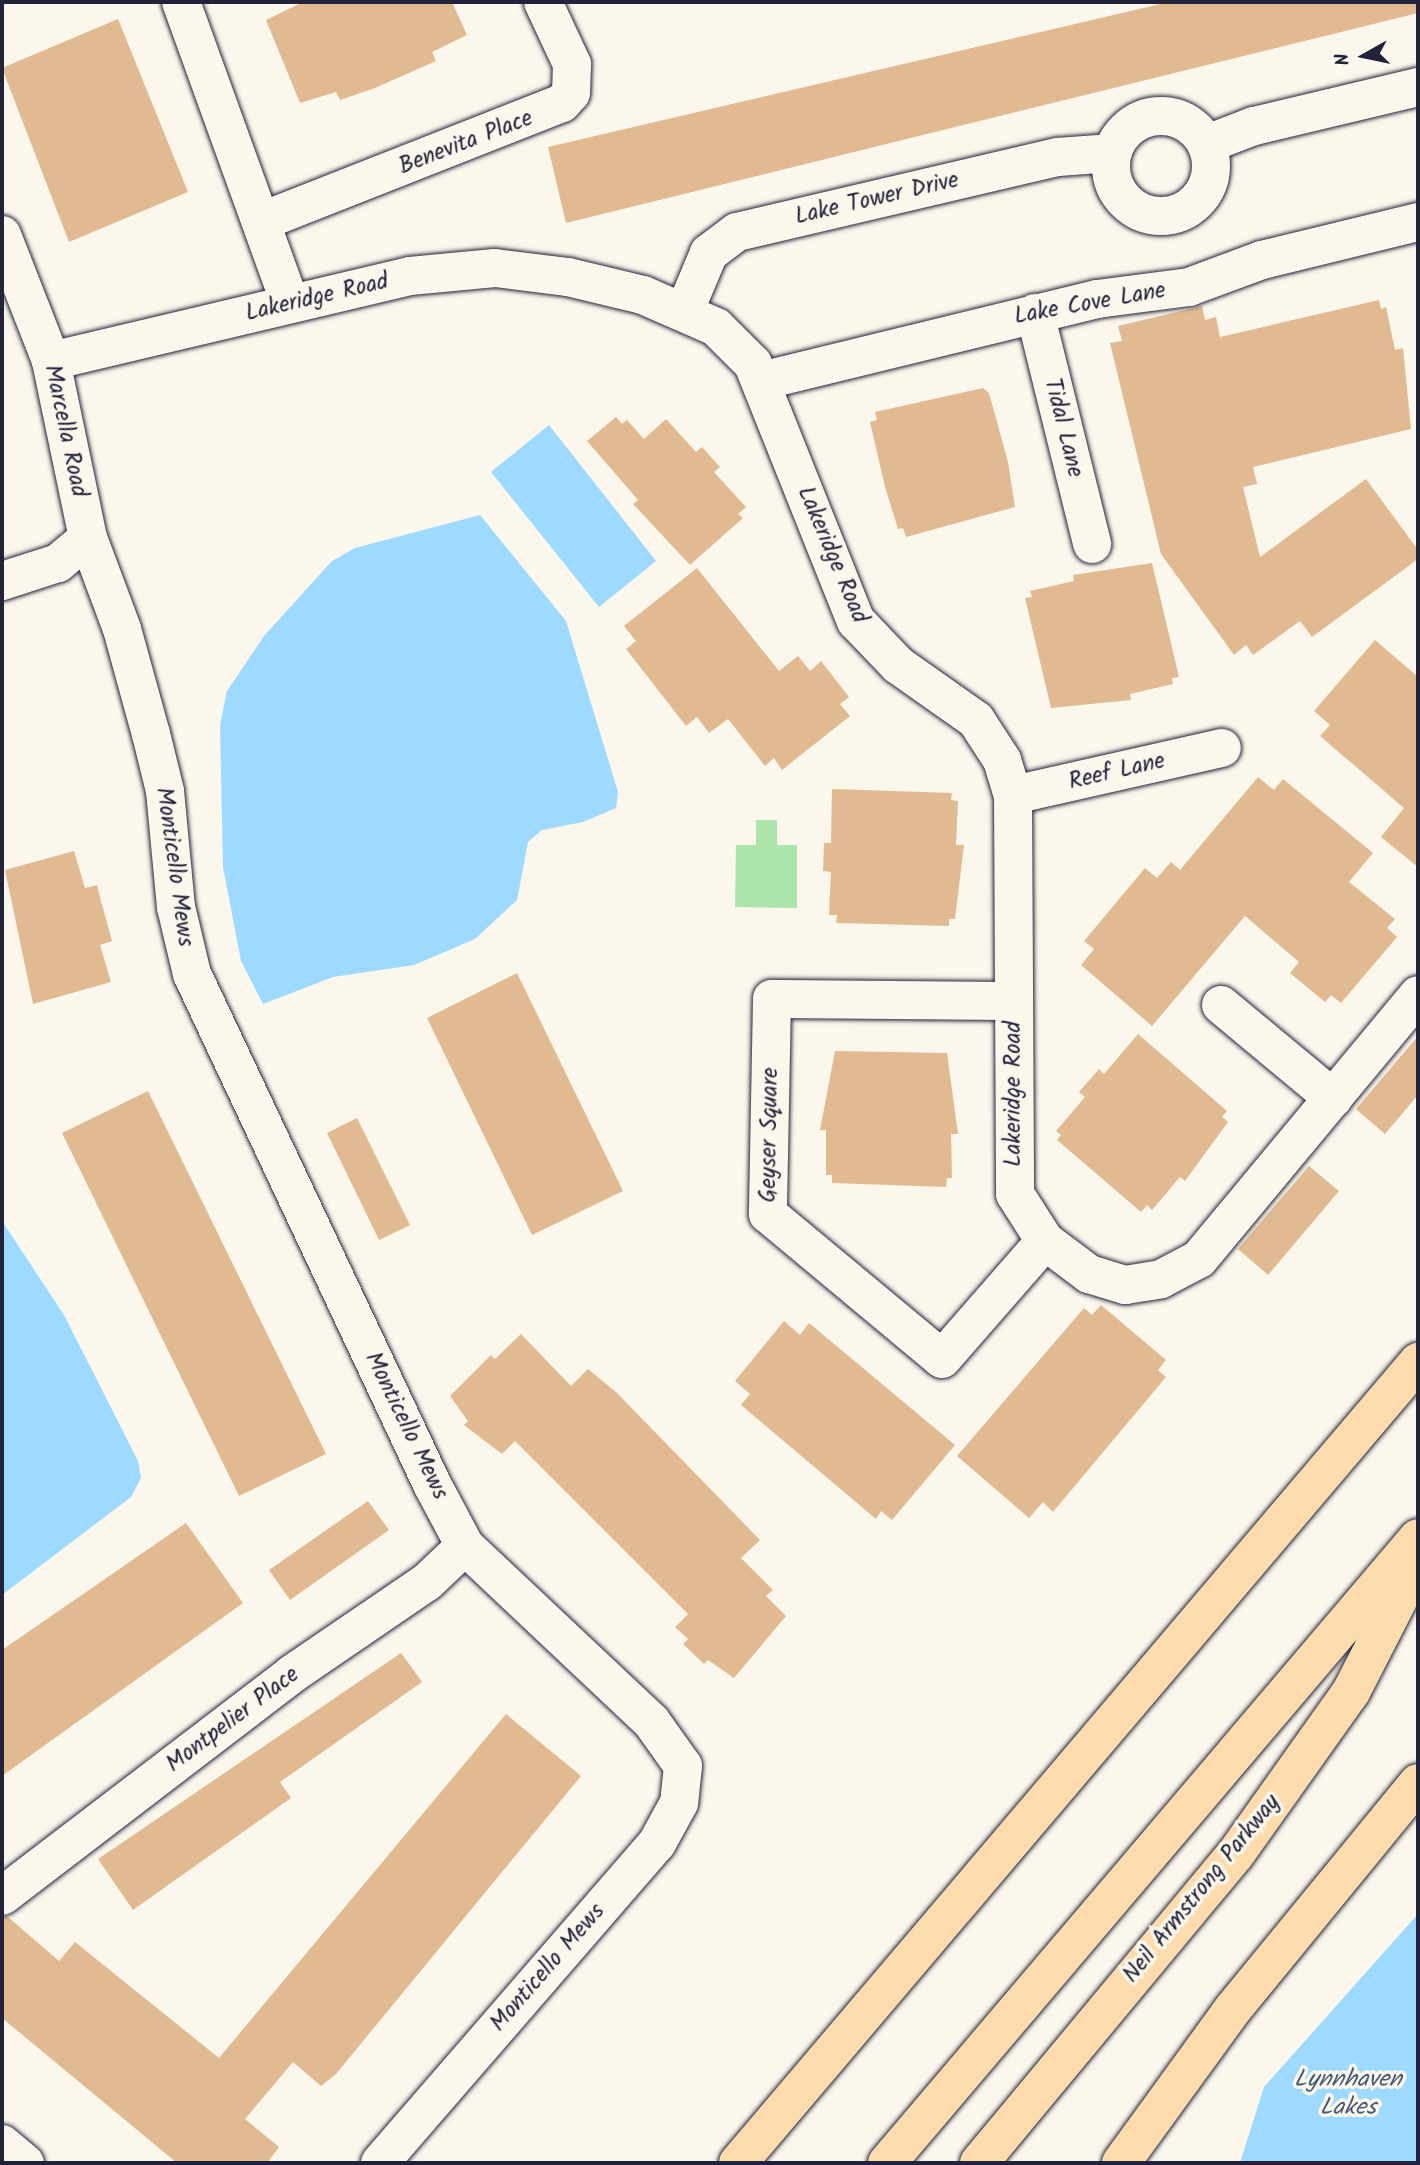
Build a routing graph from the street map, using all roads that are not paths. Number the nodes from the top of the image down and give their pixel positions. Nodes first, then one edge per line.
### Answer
1 (181, 2) edge
2 (543, 2) edge
3 (1418, 87) edge
4 (1207, 144) junction
5 (1112, 152) junction
6 (265, 220) junction
7 (1418, 222) edge
8 (2, 235) edge
9 (290, 303) junction
10 (685, 310) junction
11 (1035, 313) junction
12 (51, 360) junction
13 (761, 381) junction
14 (88, 537) junction
15 (1092, 544) dead end
16 (2, 581) edge
17 (1222, 748) dead end
18 (1013, 795) junction
19 (1418, 995) edge
20 (1014, 1001) junction
21 (1221, 1004) dead end
22 (1333, 1098) junction
23 (1045, 1241) junction
24 (1418, 1362) edge
25 (1418, 1538) edge
26 (465, 1546) junction
27 (1418, 1560) edge
28 (1418, 1783) edge
29 (2, 1896) edge
30 (2, 2144) edge
31 (25, 2163) edge
32 (380, 2163) edge
33 (738, 2163) edge
34 (887, 2163) edge
35 (979, 2163) edge
36 (1121, 2163) edge

1 - 6 street
2 - 6 street, Benevita Place
3 - 4 street
4 - 5 street
4 - 5 street
5 - 10 street, Lake Tower Drive
6 - 9 street
7 - 11 street, Lake Cove Lane
8 - 12 street, Marcella Road
9 - 10 street, Lakeridge Road
9 - 12 street, Lakeridge Road
10 - 13 street, Lakeridge Road
11 - 13 street, Lake Cove Lane
11 - 15 street, Tidal Lane
12 - 14 street, Marcella Road
13 - 18 street, Lakeridge Road
14 - 16 street
14 - 26 street, Monticello Mews
17 - 18 street, Reef Lane
18 - 20 street, Lakeridge Road
19 - 22 street, Lakeridge Road
20 - 23 street, Lakeridge Road
20 - 23 street, Geyser Square
21 - 22 street
22 - 23 street, Lakeridge Road
24 - 33 highway
25 - 34 highway
26 - 29 street, Montpelier Place
26 - 32 street, Monticello Mews
27 - 35 highway, Neil Armstrong Parkway
28 - 36 highway
30 - 31 street

